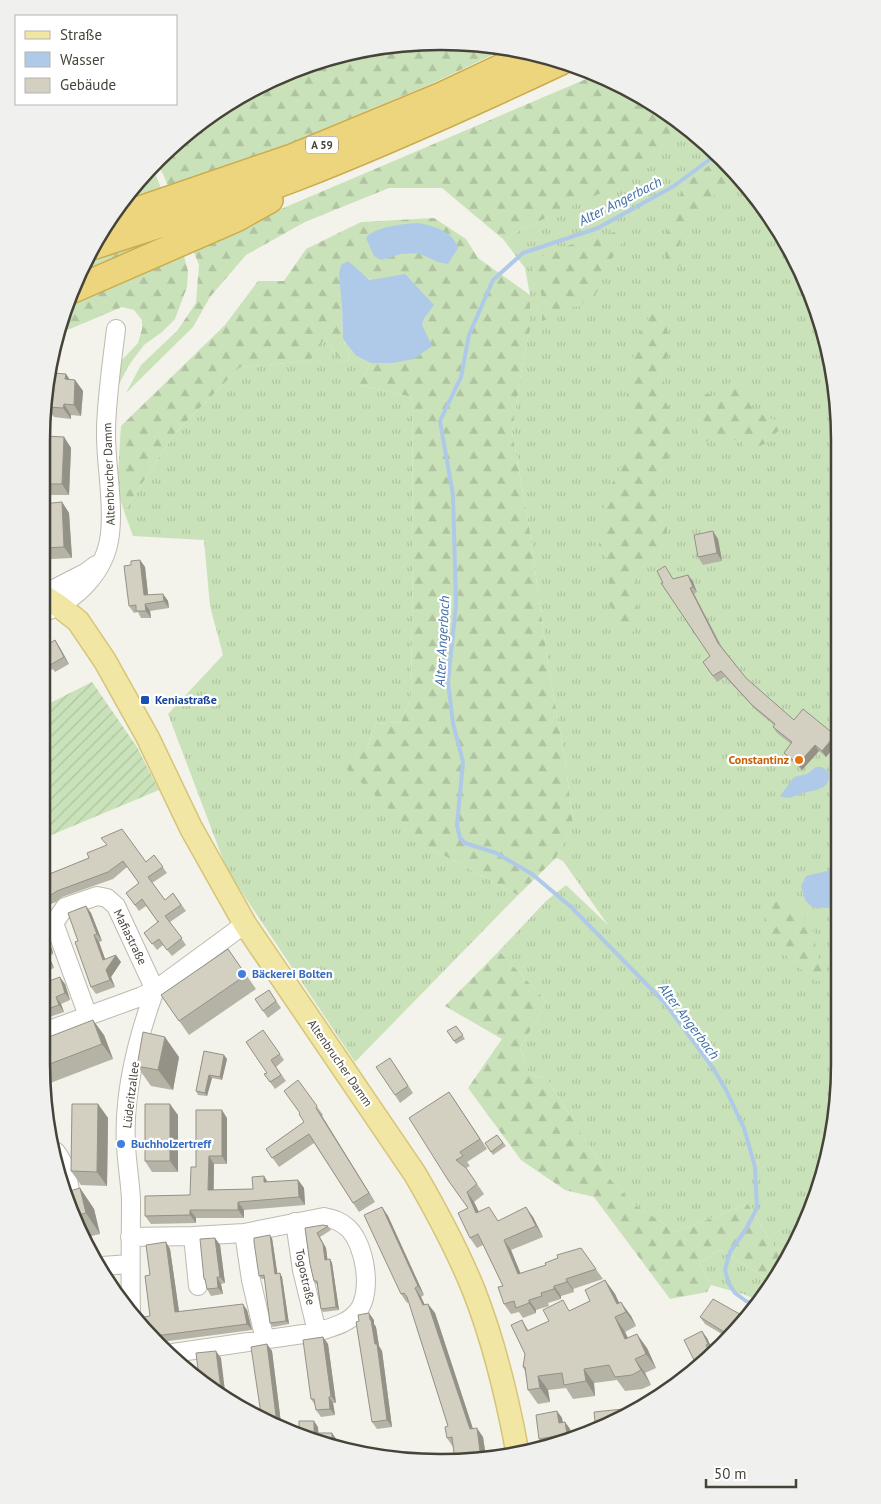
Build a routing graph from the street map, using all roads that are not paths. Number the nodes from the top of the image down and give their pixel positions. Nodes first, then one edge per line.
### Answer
1 (519, 58) edge
2 (552, 66) edge
3 (348, 156) junction
4 (122, 215) edge
5 (103, 243) edge
6 (82, 286) edge
7 (116, 329) dead end
8 (50, 605) edge
9 (50, 607) edge
10 (245, 924) junction
11 (155, 990) junction
12 (88, 1016) junction
13 (50, 1030) edge
14 (295, 1222) junction
15 (244, 1233) junction
16 (193, 1236) junction
17 (130, 1237) junction
18 (130, 1264) junction
19 (106, 1266) edge
20 (198, 1286) dead end
21 (131, 1301) edge
22 (317, 1332) junction
23 (265, 1340) junction
24 (178, 1352) edge
25 (517, 1446) edge

1 - 4 highway, A 59
2 - 3 highway, A 59
3 - 5 highway, A 59
3 - 6 highway
7 - 8 street, Altenbrucher Damm
9 - 10 main road, Altenbrucher Damm
10 - 11 street
10 - 25 main road, Altenbrucher Damm
11 - 12 street
11 - 12 street, Mafiastraße
11 - 17 street, Lüderitzallee
12 - 13 street
14 - 15 street
14 - 22 street, Togostraße
14 - 22 street
15 - 16 street
15 - 23 street
16 - 17 street
16 - 20 street
17 - 18 street, Lüderitzallee
18 - 19 street
18 - 21 street, Lüderitzallee
22 - 23 street
23 - 24 street

